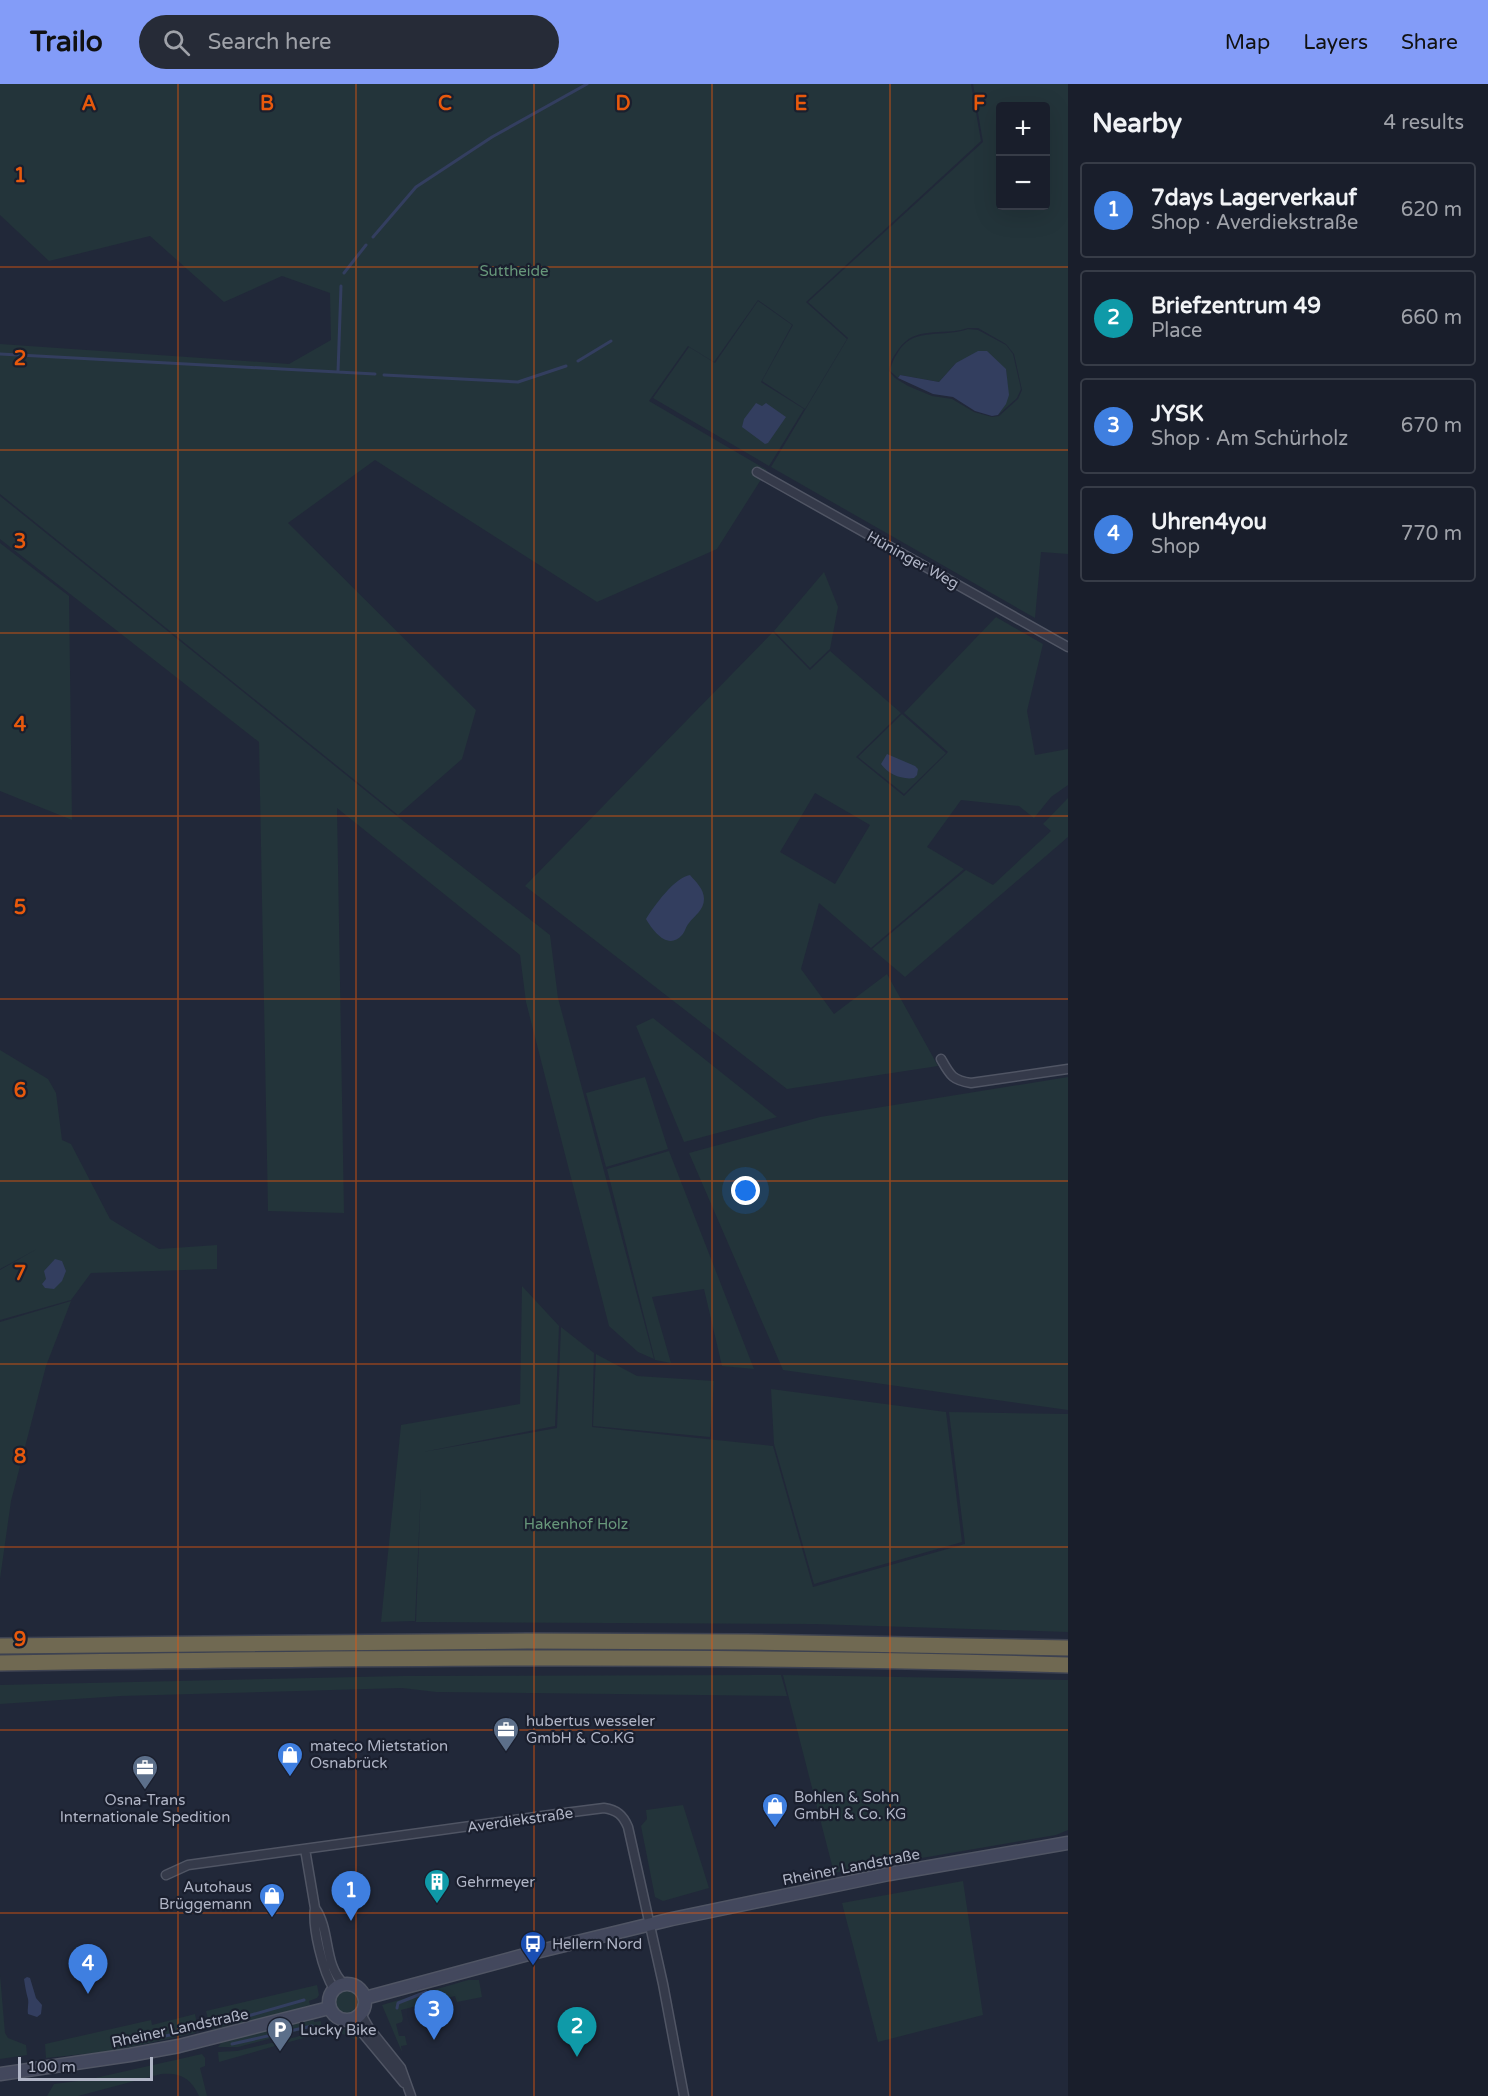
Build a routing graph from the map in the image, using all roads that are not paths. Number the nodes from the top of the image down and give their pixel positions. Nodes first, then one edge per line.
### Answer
1 (757, 472) dead end
2 (1068, 647) edge
3 (941, 1059) dead end
4 (1068, 1069) edge
5 (0, 1646) edge
6 (1068, 1648) edge
7 (0, 1663) edge
8 (1068, 1665) edge
9 (1065, 1845) edge
10 (305, 1849) junction
11 (166, 1875) dead end
12 (650, 1924) junction
13 (339, 1987) junction
14 (365, 1998) junction
15 (329, 2007) junction
16 (361, 2014) junction
17 (348, 2021) junction
18 (0, 2074) edge
19 (406, 2085) junction
20 (411, 2096) edge
21 (684, 2096) edge

1 - 2 street, Hüninger Weg
3 - 4 street
5 - 6 highway
7 - 8 highway
9 - 12 street, Rheiner Landstraße
10 - 11 street, Averdiekstraße
10 - 12 street, Averdiekstraße
10 - 13 street
12 - 14 street, Rheiner Landstraße
12 - 21 street
13 - 14 street
13 - 15 street
14 - 16 street
15 - 17 street
15 - 18 street, Rheiner Landstraße
16 - 17 street
16 - 19 street
17 - 19 street
19 - 20 street

